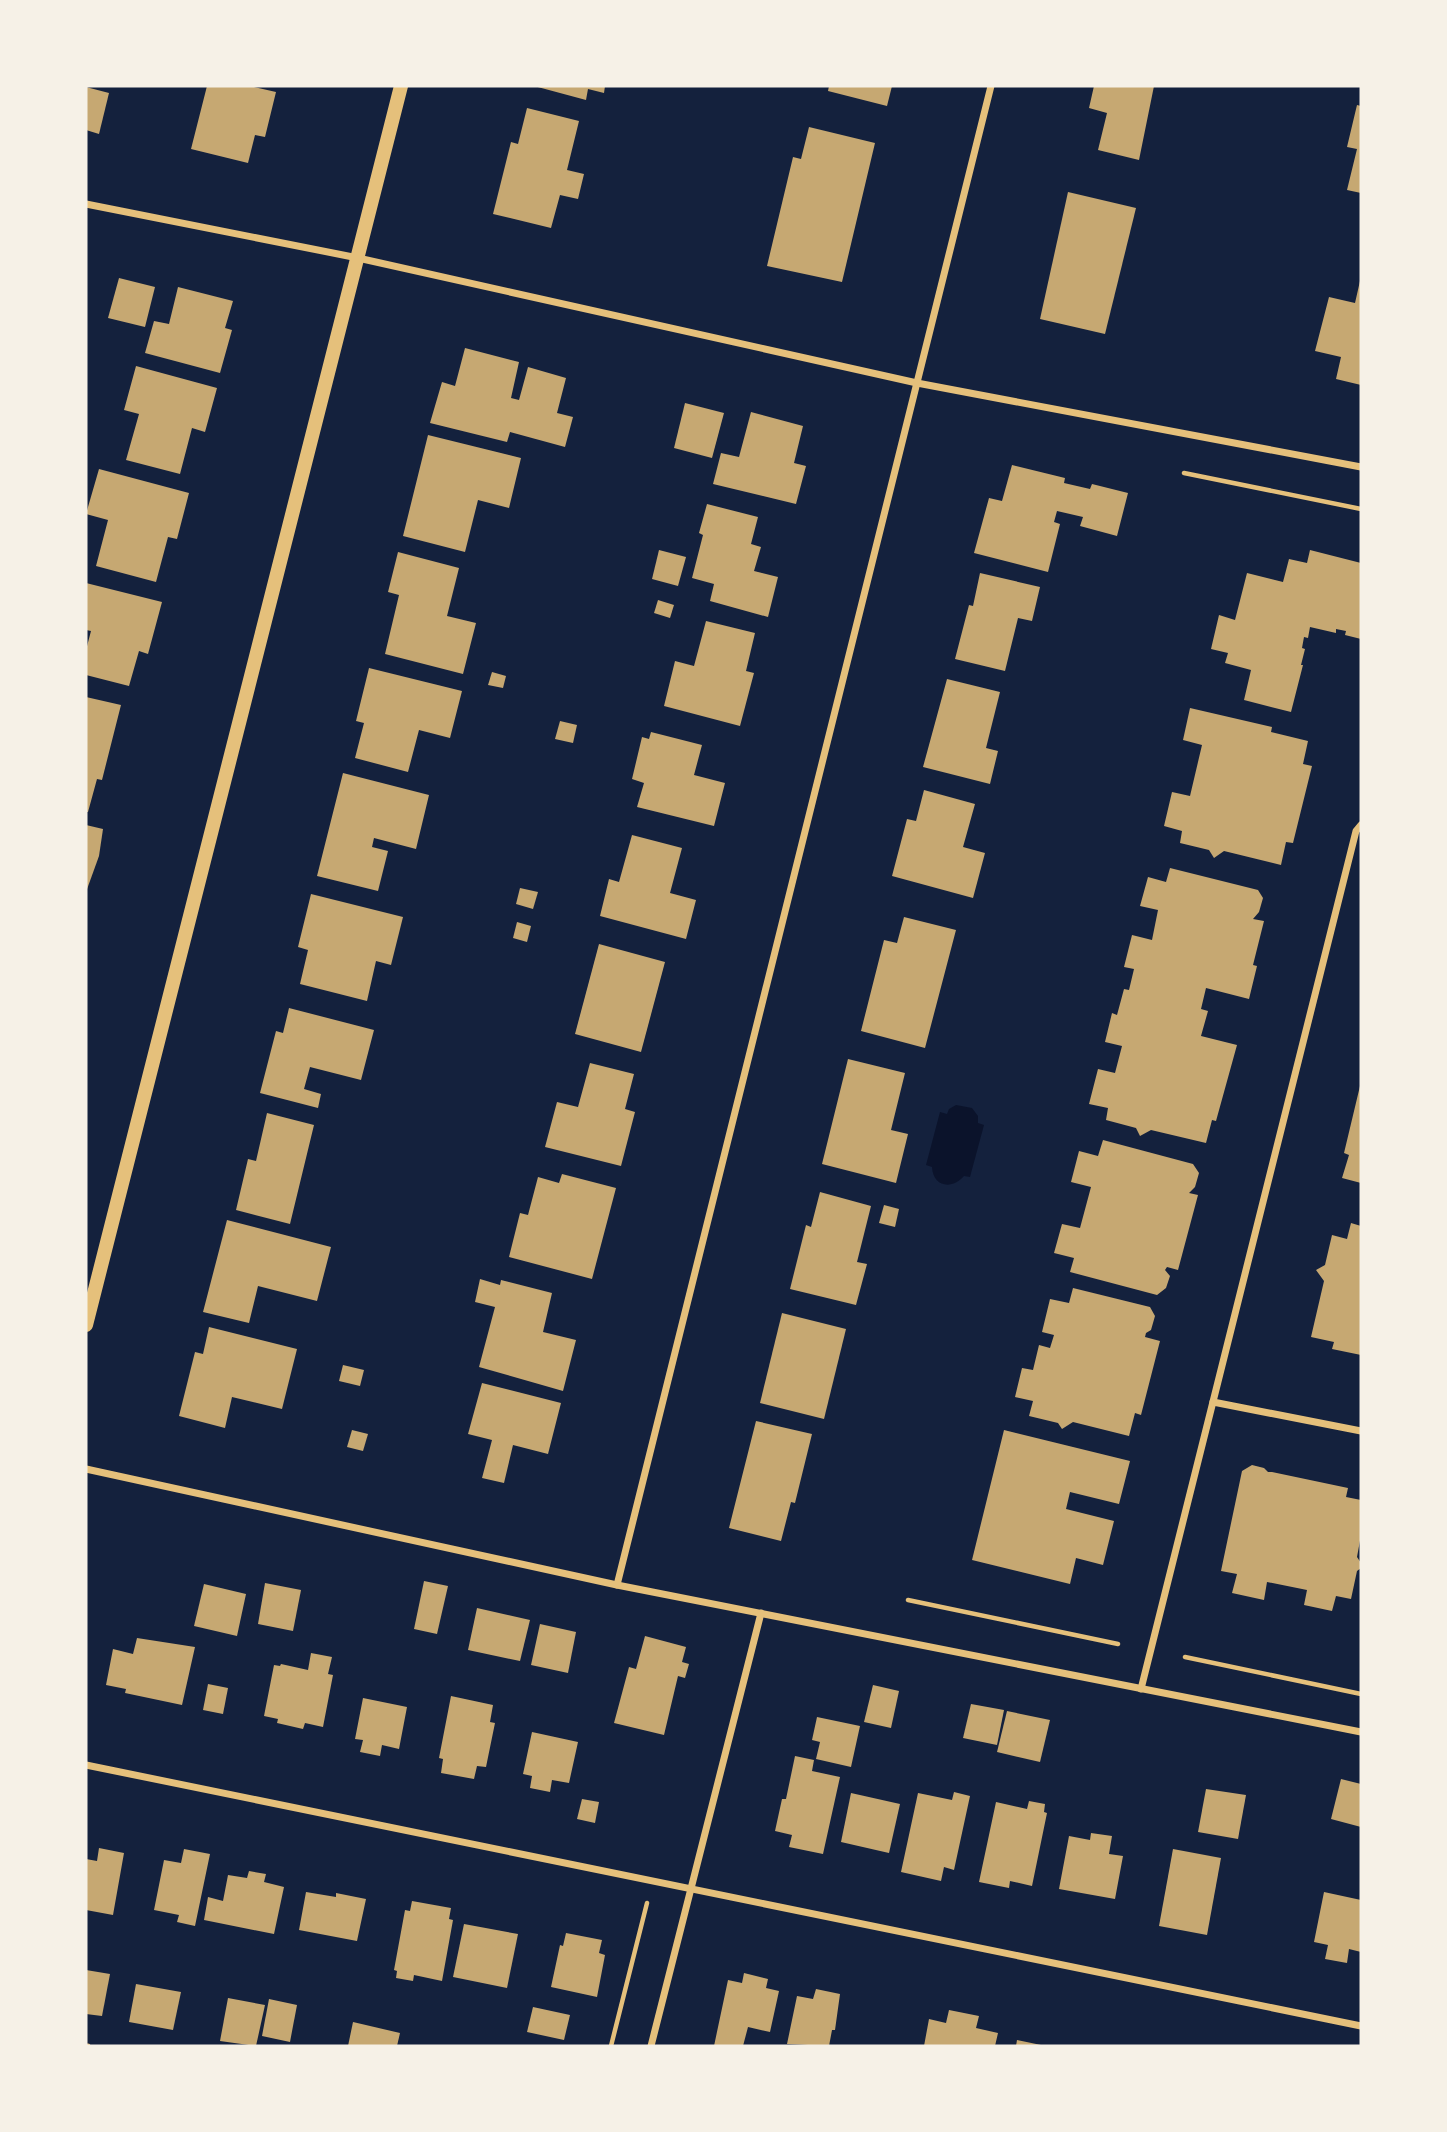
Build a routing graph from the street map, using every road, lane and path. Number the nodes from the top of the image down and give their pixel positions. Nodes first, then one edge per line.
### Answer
1 (401, 86) edge
2 (992, 86) edge
3 (86, 204) edge
4 (358, 258) junction
5 (917, 383) junction
6 (1361, 467) edge
7 (1184, 473) dead end
8 (1361, 509) edge
9 (1361, 825) edge
10 (86, 1325) edge
11 (1213, 1402) junction
12 (1361, 1431) edge
13 (86, 1469) edge
14 (617, 1585) junction
15 (908, 1600) dead end
16 (761, 1613) junction
17 (1118, 1644) dead end
18 (1185, 1657) dead end
19 (1141, 1689) junction
20 (1361, 1694) edge
21 (1361, 1732) edge
22 (86, 1765) edge
23 (652, 1881) junction
24 (691, 1889) junction
25 (1361, 2026) edge
26 (611, 2046) edge
27 (651, 2046) edge

1 - 4 main road
2 - 5 street
3 - 4 street
4 - 5 street
4 - 10 main road
5 - 6 street
5 - 14 street
7 - 8 path
9 - 11 street
11 - 12 street
11 - 19 street
13 - 14 street
14 - 16 street
15 - 17 path
16 - 19 street
16 - 24 street
18 - 20 path
19 - 21 street
22 - 23 street
23 - 24 street
23 - 26 path
24 - 25 street
24 - 27 street

